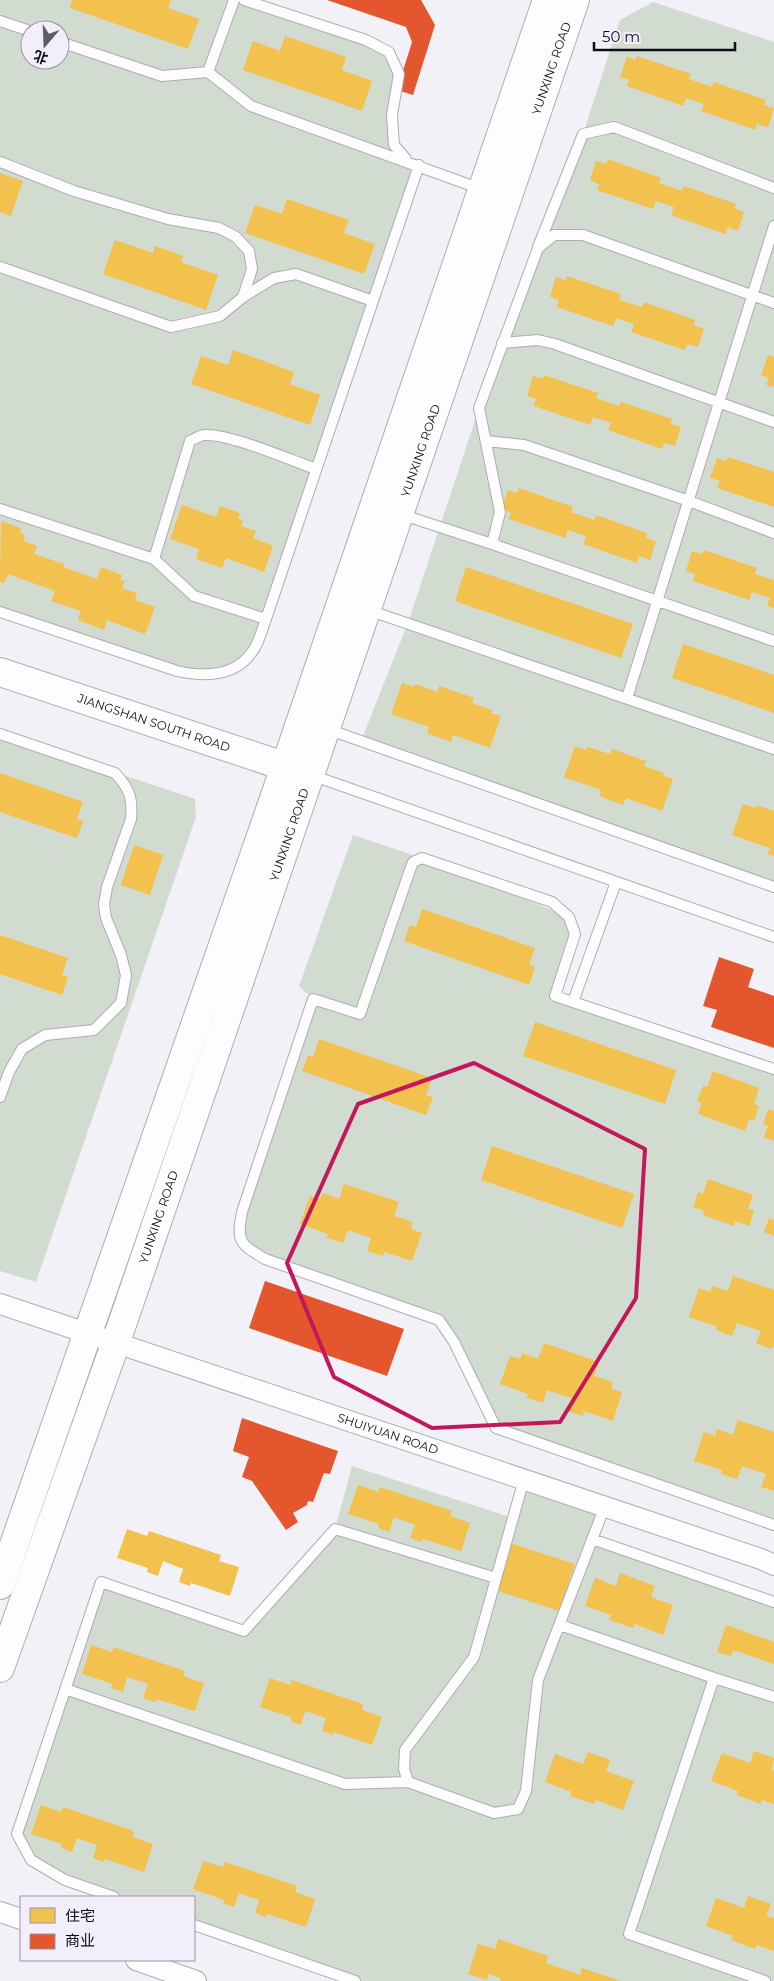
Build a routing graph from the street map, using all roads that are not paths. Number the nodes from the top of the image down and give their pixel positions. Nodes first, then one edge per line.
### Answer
1 (234, 0) edge
2 (244, 0) edge
3 (547, 0) edge
4 (575, 0) edge
5 (0, 21) edge
6 (20, 28) edge
7 (70, 45) edge
8 (208, 72) junction
9 (407, 160) junction
10 (0, 162) edge
11 (419, 165) junction
12 (774, 188) edge
13 (482, 189) junction
14 (774, 226) edge
15 (538, 248) junction
16 (0, 267) edge
17 (753, 296) junction
18 (243, 297) junction
19 (373, 301) junction
20 (774, 303) edge
21 (502, 343) junction
22 (720, 402) junction
23 (774, 422) edge
24 (486, 441) junction
25 (316, 469) junction
26 (689, 501) junction
27 (0, 509) edge
28 (399, 514) junction
29 (774, 533) edge
30 (492, 544) junction
31 (154, 559) junction
32 (657, 601) junction
33 (366, 609) junction
34 (0, 612) edge
35 (266, 619) junction
36 (774, 641) edge
37 (0, 672) edge
38 (627, 698) junction
39 (326, 728) junction
40 (0, 734) edge
41 (774, 749) edge
42 (297, 771) junction
43 (616, 882) junction
44 (774, 888) edge
45 (774, 937) edge
46 (573, 1002) junction
47 (774, 1069) edge
48 (0, 1097) edge
49 (0, 1304) edge
50 (88, 1333) junction
51 (116, 1342) junction
52 (524, 1479) junction
53 (605, 1506) junction
54 (774, 1525) edge
55 (592, 1539) junction
56 (774, 1565) edge
57 (496, 1578) junction
58 (0, 1585) edge
59 (774, 1602) edge
60 (560, 1625) junction
61 (0, 1668) edge
62 (714, 1678) junction
63 (65, 1690) junction
64 (774, 1698) edge
65 (408, 1782) junction
66 (111, 1896) edge
67 (0, 1912) edge
68 (20, 1919) edge
69 (195, 1925) edge
70 (139, 1961) edge
71 (196, 1981) edge
72 (355, 1981) edge
73 (765, 1981) edge

1 - 8 lane
2 - 9 lane
3 - 13 street, YUNXING ROAD
4 - 28 street, YUNXING ROAD
5 - 6 lane
7 - 8 lane
8 - 9 lane
9 - 11 lane
10 - 18 lane
11 - 13 lane
11 - 19 lane
12 - 15 lane
13 - 42 street, YUNXING ROAD
14 - 17 lane
15 - 17 lane
15 - 21 lane
16 - 18 lane
17 - 20 lane
17 - 22 lane
18 - 19 lane
19 - 25 lane
21 - 22 lane
21 - 24 lane
22 - 23 lane
22 - 26 lane
24 - 26 lane
24 - 30 lane
25 - 31 lane
25 - 35 lane
26 - 29 lane
26 - 32 lane
27 - 31 lane
28 - 30 lane
28 - 33 street, YUNXING ROAD
30 - 32 lane
31 - 35 lane
32 - 36 lane
32 - 38 lane
33 - 38 lane
33 - 39 street, YUNXING ROAD
34 - 35 lane
37 - 42 street, JIANGSHAN SOUTH ROAD
38 - 41 lane
39 - 42 street, YUNXING ROAD
39 - 44 lane
40 - 48 lane
42 - 43 lane
42 - 50 street, YUNXING ROAD
42 - 51 street, YUNXING ROAD
43 - 45 lane
43 - 46 lane
46 - 47 lane
46 - 54 lane
49 - 50 street, SHUIYUAN ROAD
50 - 51 street, SHUIYUAN ROAD
50 - 58 street, YUNXING ROAD
51 - 52 street, SHUIYUAN ROAD
51 - 61 street, YUNXING ROAD
52 - 53 street, SHUIYUAN ROAD
52 - 57 lane
53 - 55 lane
53 - 56 street, SHUIYUAN ROAD
55 - 59 lane
55 - 60 lane
57 - 63 lane
57 - 65 lane
60 - 62 lane
60 - 65 lane
62 - 64 lane
62 - 73 lane
63 - 65 lane
63 - 66 lane
67 - 68 street
69 - 72 lane
70 - 71 street

